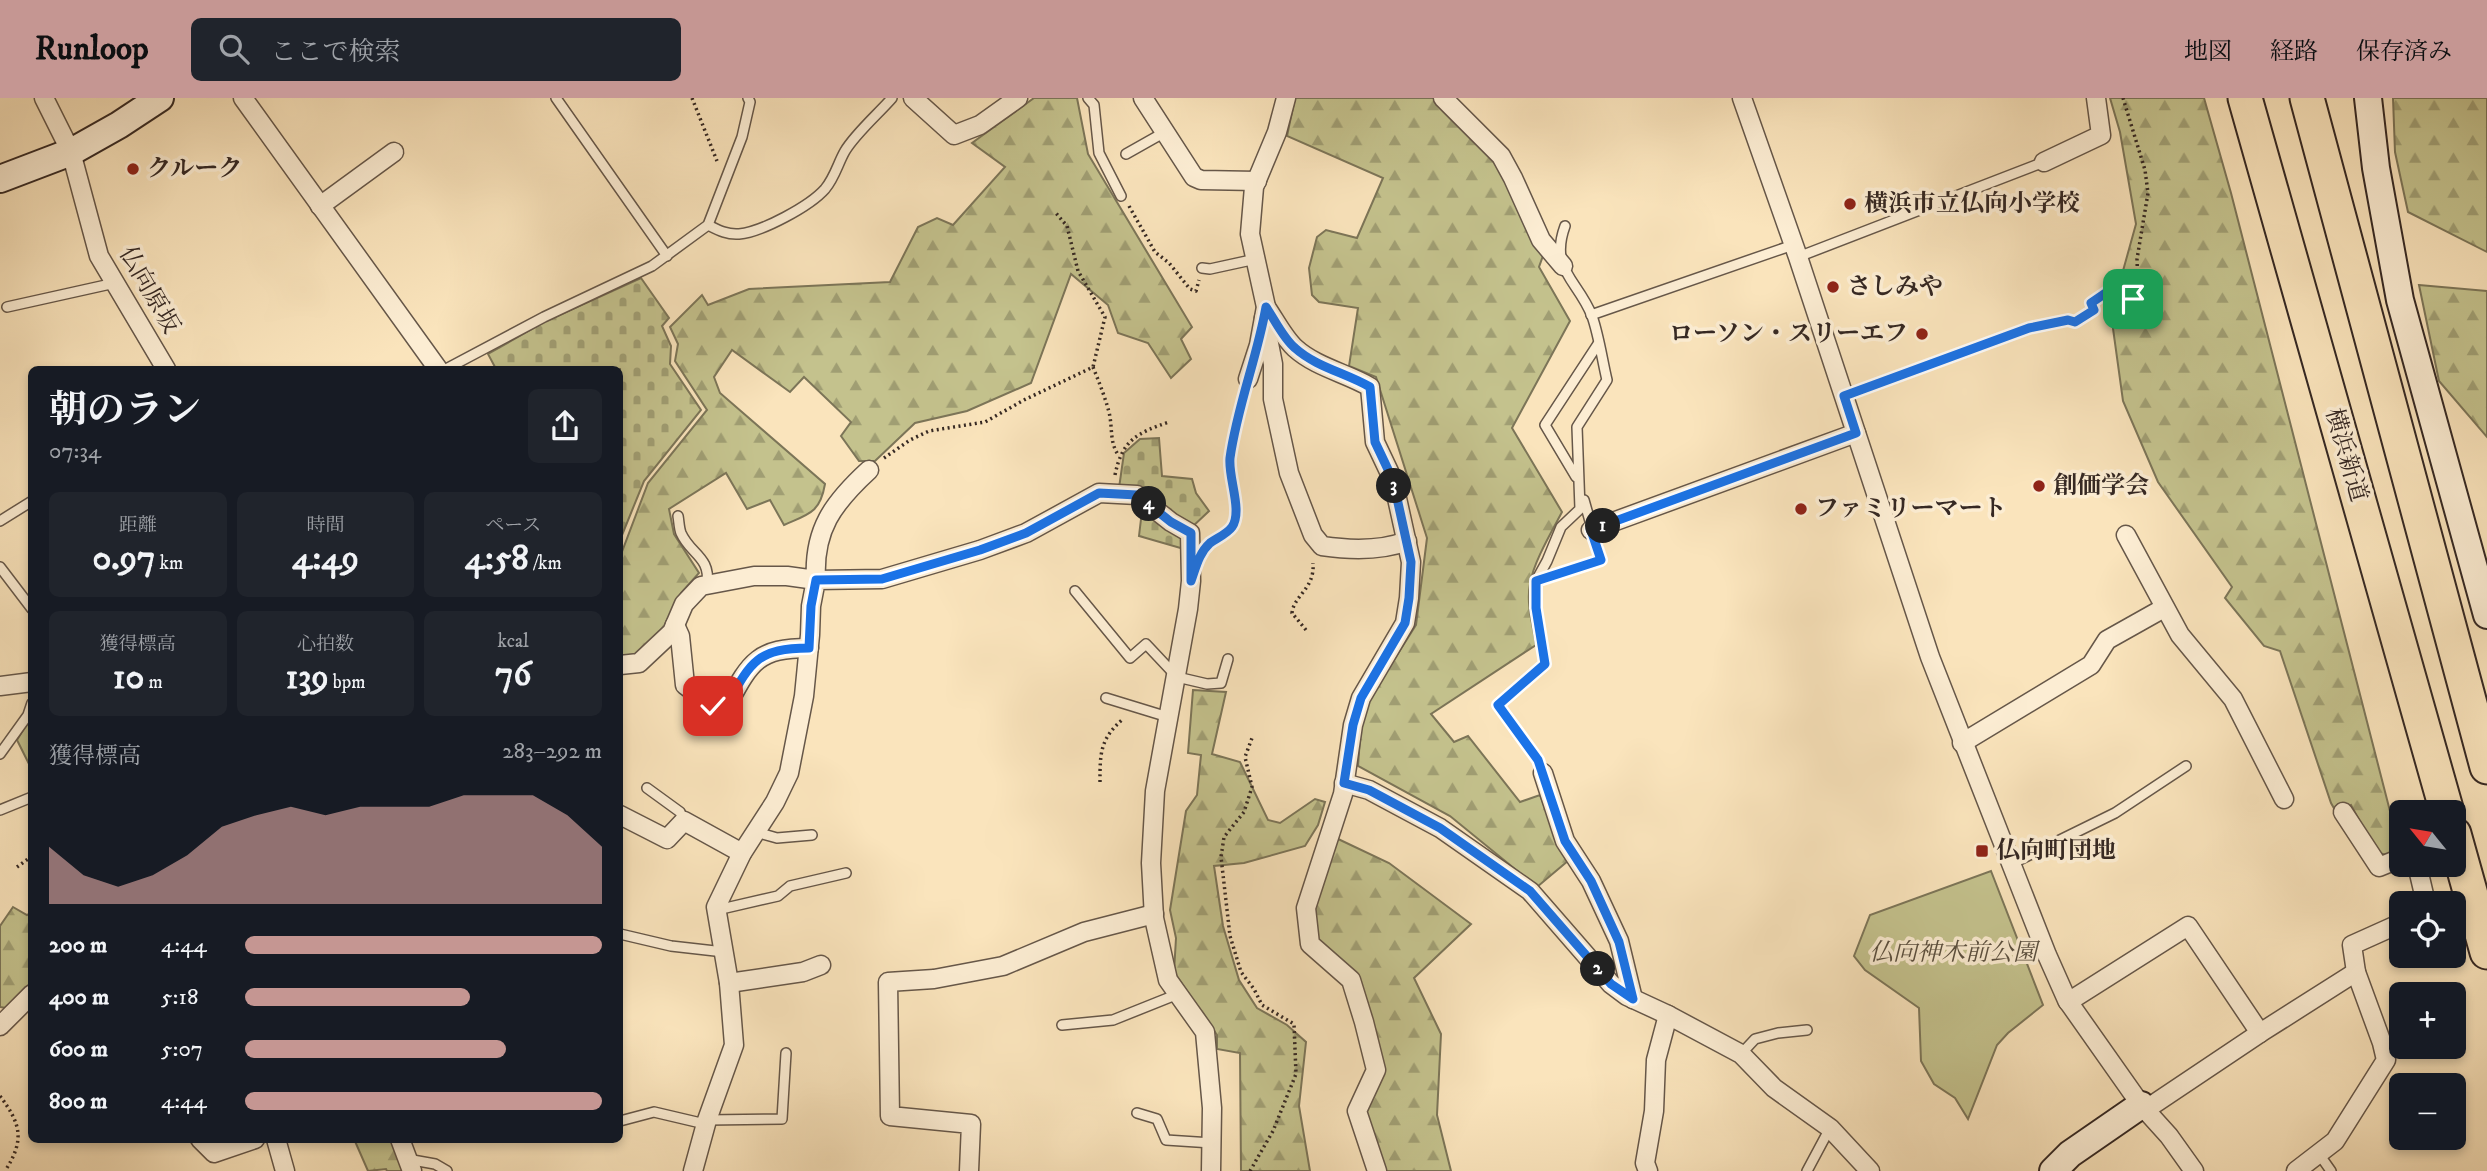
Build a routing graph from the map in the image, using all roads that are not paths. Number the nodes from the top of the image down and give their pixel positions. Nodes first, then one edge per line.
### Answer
1 (44, 98) edge
2 (160, 98) edge
3 (243, 98) edge
4 (556, 98) edge
5 (748, 98) edge
6 (892, 98) edge
7 (913, 98) edge
8 (1018, 98) edge
9 (1088, 98) edge
10 (1143, 98) edge
11 (1286, 98) edge
12 (1443, 98) edge
13 (1742, 98) edge
14 (2096, 98) edge
15 (2245, 98) edge
16 (2307, 98) edge
17 (2368, 98) edge
18 (1165, 132) junction
19 (71, 152) junction
20 (394, 152) dead end
21 (1126, 154) dead end
22 (2044, 162) joint
23 (0, 179) edge
24 (1257, 181) junction
25 (1121, 196) road end
26 (320, 206) junction
27 (708, 225) junction
28 (1565, 226) dead end
29 (1796, 251) junction
30 (667, 256) junction
31 (1256, 259) junction
32 (1563, 266) junction
33 (1202, 268) road end
34 (115, 283) junction
35 (7, 307) dead end
36 (1265, 312) junction
37 (1591, 315) junction
38 (2068, 320) road end
39 (1598, 344) junction
40 (164, 366) edge
41 (437, 366) edge
42 (452, 366) edge
43 (1248, 379) road end
44 (1844, 396) junction
45 (1856, 433) junction
46 (869, 470) road end
47 (1578, 480) junction
48 (28, 504) edge
49 (678, 516) dead end
50 (0, 521) edge
51 (1591, 530) junction
52 (2126, 535) dead end
53 (1407, 541) junction
54 (1199, 557) road end
55 (0, 567) edge
56 (816, 580) junction
57 (1191, 581) junction
58 (1536, 581) junction
59 (707, 584) junction
60 (1075, 591) dead end
61 (28, 604) edge
62 (2164, 608) junction
63 (2487, 615) edge
64 (675, 625) junction
65 (809, 648) junction
66 (1228, 659) dead end
67 (623, 665) edge
68 (1177, 677) junction
69 (28, 682) edge
70 (0, 686) edge
71 (1106, 698) dead end
72 (28, 716) edge
73 (1168, 717) junction
74 (1962, 743) junction
75 (0, 754) edge
76 (2186, 766) dead end
77 (2487, 767) edge
78 (1543, 773) joint
79 (1344, 783) junction
80 (647, 788) dead end
81 (28, 798) edge
82 (2284, 799) dead end
83 (2444, 800) edge
84 (0, 810) edge
85 (2343, 812) dead end
86 (623, 817) edge
87 (684, 821) junction
88 (756, 832) junction
89 (812, 835) dead end
90 (742, 853) junction
91 (2389, 863) edge
92 (2011, 864) junction
93 (846, 873) dead end
94 (2466, 877) edge
95 (717, 910) junction
96 (1154, 914) junction
97 (2389, 928) edge
98 (623, 935) edge
99 (724, 952) junction
100 (2487, 952) edge
101 (821, 965) dead end
102 (2356, 972) junction
103 (729, 983) junction
104 (1178, 994) junction
105 (28, 998) edge
106 (1633, 999) junction
107 (2068, 1002) junction
108 (1668, 1015) junction
109 (1062, 1025) dead end
110 (0, 1026) edge
111 (1807, 1030) dead end
112 (2260, 1032) junction
113 (786, 1053) dead end
114 (1741, 1054) junction
115 (2143, 1107) junction
116 (1137, 1113) dead end
117 (623, 1120) edge
118 (706, 1122) junction
119 (1830, 1128) junction
120 (205, 1143) edge
121 (243, 1143) edge
122 (277, 1143) edge
123 (402, 1143) edge
124 (1212, 1143) junction
125 (2319, 1154) junction
126 (410, 1165) edge
127 (285, 1171) edge
128 (447, 1171) edge
129 (693, 1171) edge
130 (969, 1171) edge
131 (1211, 1171) edge
132 (1377, 1171) edge
133 (1648, 1171) edge
134 (1807, 1171) edge
135 (1870, 1171) edge
136 (2053, 1171) edge
137 (2194, 1171) edge
138 (2296, 1171) edge
139 (2331, 1171) edge

1 - 19 street, 仏向原坂
2 - 19 street
3 - 26 street
4 - 30 lane
5 - 27 lane
6 - 27 lane
7 - 8 street
9 - 25 lane
10 - 18 street
11 - 24 street
12 - 32 street
13 - 29 street
14 - 22 street
15 - 83 highway, 横浜新道
16 - 77 highway
17 - 63 street
18 - 21 lane
18 - 24 street
19 - 23 street
19 - 34 street, 仏向原坂
20 - 26 street
22 - 29 lane
24 - 31 street
26 - 41 street
27 - 30 lane
28 - 32 lane
29 - 37 lane
29 - 44 street
30 - 42 lane
31 - 33 lane
31 - 36 street
32 - 37 lane
34 - 35 lane
34 - 40 street, 仏向原坂
36 - 43 street
36 - 53 street
36 - 53 street
37 - 39 lane
38 - 44 lane
39 - 47 lane
39 - 47 lane
44 - 45 street
45 - 51 street
45 - 74 street
46 - 56 street
47 - 51 lane
47 - 58 lane
48 - 50 lane
49 - 59 lane
51 - 58 lane
52 - 62 street
53 - 79 street
54 - 57 street
55 - 61 lane
56 - 57 street
56 - 59 street
56 - 65 street
57 - 68 street
58 - 78 lane
59 - 64 street
60 - 68 lane
62 - 74 street
62 - 82 street
64 - 65 street
64 - 67 street
65 - 88 street
66 - 68 lane
68 - 73 street
69 - 70 street
71 - 73 lane
72 - 75 lane
73 - 96 street
74 - 92 street
76 - 92 lane
78 - 106 street
79 - 106 street
79 - 132 street
80 - 87 lane
81 - 84 lane
85 - 91 street
86 - 87 street
87 - 90 street
88 - 89 lane
88 - 90 street
90 - 95 street
92 - 107 street
93 - 95 lane
94 - 100 highway
95 - 99 street
96 - 104 street
96 - 130 street
97 - 102 street
98 - 99 lane
99 - 103 street
101 - 103 street
102 - 112 street
102 - 125 street
103 - 118 street
104 - 109 lane
104 - 124 street
105 - 110 street
106 - 108 street
107 - 112 street
107 - 115 street
108 - 114 street
108 - 133 street
111 - 114 lane
112 - 115 street
113 - 118 lane
114 - 119 street
115 - 136 street
115 - 137 street
116 - 124 lane
117 - 118 lane
118 - 129 street
119 - 134 lane
119 - 135 street
120 - 121 street
122 - 127 street
123 - 126 street
124 - 131 street
125 - 138 street
125 - 139 lane
126 - 128 lane

